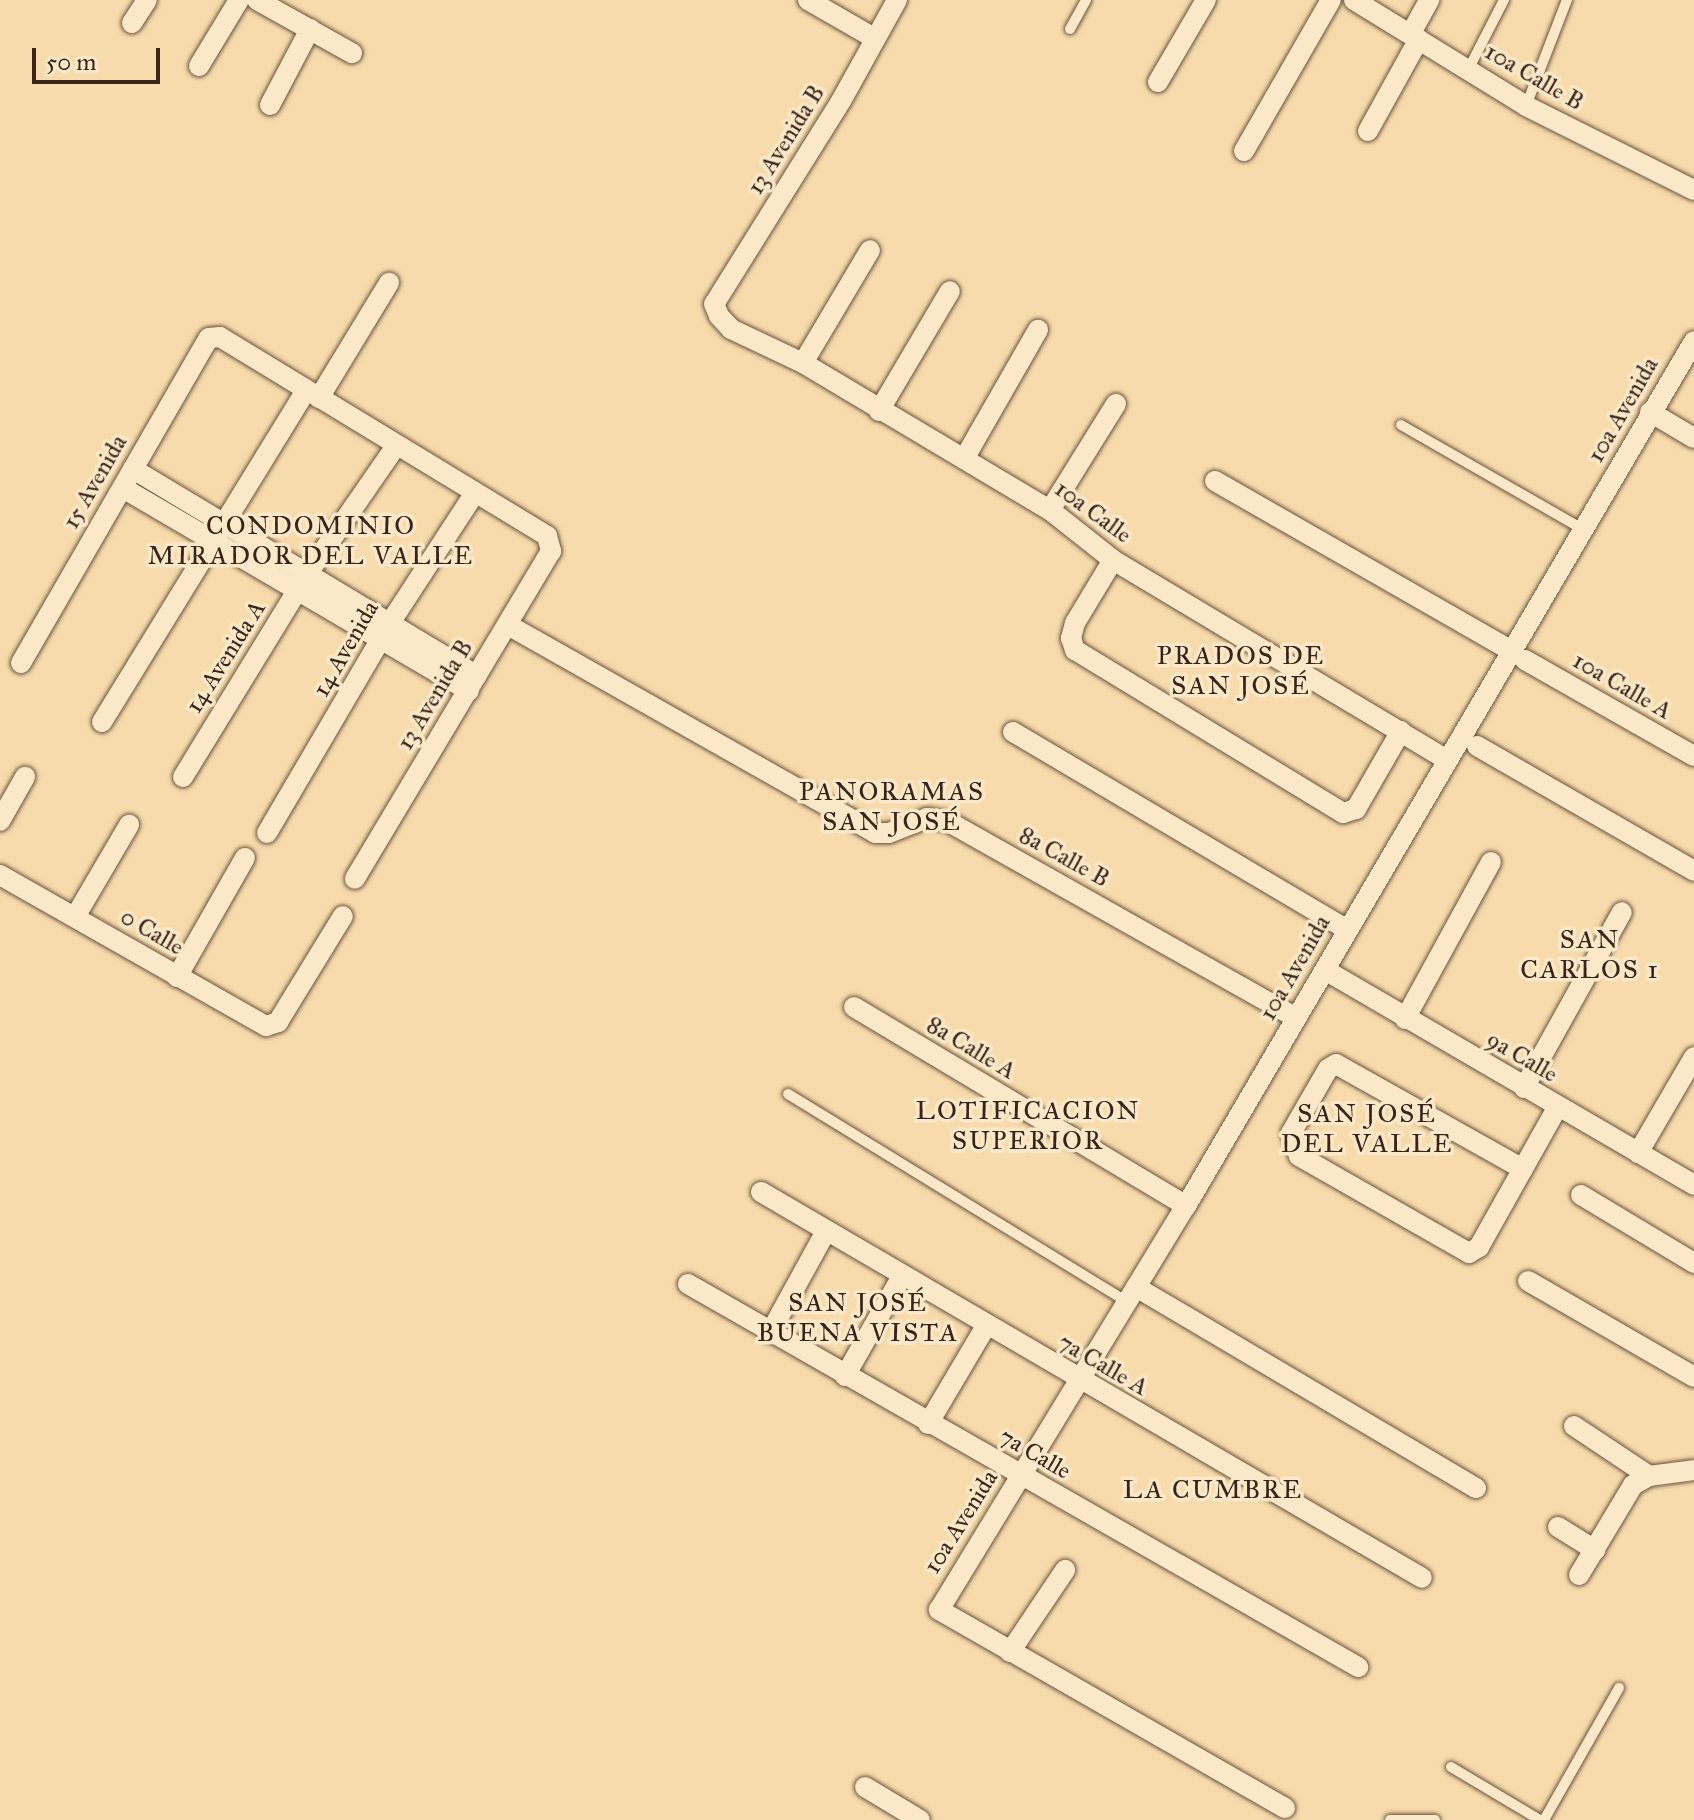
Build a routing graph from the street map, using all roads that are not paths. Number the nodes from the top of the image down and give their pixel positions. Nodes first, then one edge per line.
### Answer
1 (147, 0) edge
2 (239, 0) edge
3 (257, 0) edge
4 (808, 0) edge
5 (897, 0) edge
6 (1086, 0) edge
7 (1206, 0) edge
8 (1331, 0) edge
9 (1354, 0) edge
10 (1429, 0) edge
11 (1504, 0) edge
12 (1567, 0) edge
13 (1382, 7) edge
14 (132, 23) dead end
15 (310, 29) junction
16 (1070, 29) dead end
17 (1415, 36) junction
18 (874, 38) junction
19 (352, 53) dead end
20 (199, 66) dead end
21 (1468, 70) junction
22 (1158, 82) dead end
23 (270, 105) dead end
24 (1526, 106) junction
25 (1368, 131) dead end
26 (1244, 151) dead end
27 (1694, 189) edge
28 (870, 250) dead end
29 (389, 283) dead end
30 (950, 291) dead end
31 (714, 304) joint
32 (1038, 330) dead end
33 (1694, 341) edge
34 (803, 363) junction
35 (313, 394) junction
36 (1116, 404) dead end
37 (879, 411) junction
38 (1650, 412) junction
39 (1401, 425) dead end
40 (1694, 438) edge
41 (396, 446) junction
42 (964, 459) junction
43 (133, 469) junction
44 (1215, 481) dead end
45 (123, 488) junction
46 (474, 494) junction
47 (1050, 510) junction
48 (1584, 530) junction
49 (218, 532) junction
50 (1113, 560) junction
51 (302, 582) junction
52 (392, 620) junction
53 (508, 625) junction
54 (383, 641) junction
55 (1518, 656) junction
56 (21, 663) dead end
57 (473, 684) junction
58 (102, 722) dead end
59 (1401, 731) junction
60 (1013, 732) dead end
61 (1477, 746) dead end
62 (1694, 756) edge
63 (1447, 760) junction
64 (25, 777) dead end
65 (183, 777) dead end
66 (0, 821) edge
67 (129, 825) dead end
68 (267, 833) dead end
69 (245, 858) dead end
70 (1491, 862) dead end
71 (1694, 871) edge
72 (0, 875) edge
73 (355, 879) dead end
74 (1622, 912) dead end
75 (343, 916) dead end
76 (75, 917) junction
77 (1348, 930) junction
78 (1325, 970) junction
79 (177, 977) junction
80 (854, 1007) dead end
81 (1296, 1018) junction
82 (1405, 1019) junction
83 (1694, 1057) edge
84 (1524, 1088) junction
85 (788, 1094) dead end
86 (1557, 1108) junction
87 (1638, 1153) junction
88 (1523, 1169) junction
89 (1694, 1185) edge
90 (761, 1192) dead end
91 (1581, 1195) dead end
92 (1186, 1206) junction
93 (825, 1233) junction
94 (1694, 1263) edge
95 (902, 1276) junction
96 (1528, 1281) dead end
97 (688, 1284) dead end
98 (1131, 1294) junction
99 (986, 1326) junction
100 (770, 1333) junction
101 (845, 1376) junction
102 (1694, 1377) edge
103 (1078, 1381) junction
104 (928, 1424) junction
105 (1574, 1426) dead end
106 (1694, 1470) edge
107 (1021, 1476) junction
108 (1649, 1476) junction
109 (1476, 1488) dead end
110 (1558, 1527) dead end
111 (1595, 1550) junction
112 (1065, 1570) dead end
113 (1579, 1575) dead end
114 (1422, 1578) dead end
115 (1010, 1652) junction
116 (1358, 1667) dead end
117 (1619, 1688) dead end
118 (1451, 1767) dead end
119 (865, 1787) dead end
120 (1285, 1808) dead end
121 (920, 1820) edge
122 (1390, 1820) edge
123 (1435, 1820) edge
124 (1542, 1820) edge

1 - 14 street
2 - 20 street
3 - 15 street
4 - 18 street
5 - 18 street, 13 Avenida B
6 - 16 lane
7 - 22 street
8 - 26 street
9 - 13 street, 10a Calle B
10 - 17 street
11 - 21 lane
12 - 24 lane
13 - 17 street, 10a Calle B
15 - 19 street
15 - 23 street
17 - 21 street, 10a Calle B
17 - 25 street
18 - 31 street, 13 Avenida B
21 - 24 street, 10a Calle B
24 - 27 street, 10a Calle B
28 - 34 street
29 - 35 street
30 - 37 street
31 - 34 street, 10a Calle
32 - 42 street
33 - 38 street, 10a Avenida
34 - 37 street, 10a Calle
35 - 41 street
35 - 43 street, 15 Avenida
35 - 49 street
36 - 47 street
37 - 42 street, 10a Calle
38 - 40 street
38 - 48 street, 10a Avenida
39 - 48 lane
41 - 46 street
41 - 51 street, 14 Avenida A
42 - 47 street, 10a Calle
43 - 45 street, 15 Avenida
43 - 49 street
44 - 55 street, 10a Calle A
45 - 49 street
45 - 56 street, 15 Avenida
46 - 52 street, 14 Avenida
46 - 53 street, 13 Avenida B
47 - 50 street, 10a Calle
48 - 55 street, 10a Avenida
49 - 51 street
49 - 58 street
50 - 59 street, 10a Calle
50 - 59 street
51 - 52 street
51 - 54 street
51 - 65 street, 14 Avenida A
52 - 54 street, 14 Avenida
52 - 57 street
53 - 57 street, 13 Avenida B
53 - 81 street, 8a Calle B
54 - 57 street
54 - 68 street, 14 Avenida
55 - 62 street, 10a Calle A
55 - 63 street, 10a Avenida
57 - 73 street, 13 Avenida B
59 - 63 street, 10a Calle
60 - 77 street
61 - 71 street
63 - 77 street, 10a Avenida
64 - 66 street
67 - 76 street
69 - 79 street
70 - 82 street
72 - 76 street, 0 Calle
74 - 84 street
75 - 79 street, 0 Calle
76 - 79 street, 0 Calle
77 - 78 street, 10a Avenida
78 - 81 street, 10a Avenida
78 - 82 street, 9a Calle
80 - 92 street, 8a Calle A
81 - 92 street, 10a Avenida
82 - 84 street, 9a Calle
83 - 87 street
84 - 86 street, 9a Calle
85 - 98 lane
86 - 87 street, 9a Calle
86 - 88 street
87 - 89 street, 9a Calle
88 - 88 street
90 - 93 street, 7a Calle A
91 - 94 street
92 - 98 street, 10a Avenida
93 - 95 street, 7a Calle A
93 - 100 street
95 - 99 street, 7a Calle A
95 - 101 street
96 - 102 street
97 - 100 street, 7a Calle
98 - 103 street, 10a Avenida
98 - 109 street
99 - 103 street, 7a Calle A
99 - 104 street
100 - 101 street, 7a Calle
101 - 104 street, 7a Calle
103 - 107 street, 10a Avenida
103 - 114 street, 7a Calle A
104 - 107 street, 7a Calle
105 - 108 street
106 - 108 street
107 - 115 street, 10a Avenida
107 - 116 street, 7a Calle
108 - 111 street
110 - 111 street
111 - 113 street
112 - 115 street
115 - 120 street
117 - 124 lane
118 - 124 lane
119 - 121 street
122 - 123 lane

